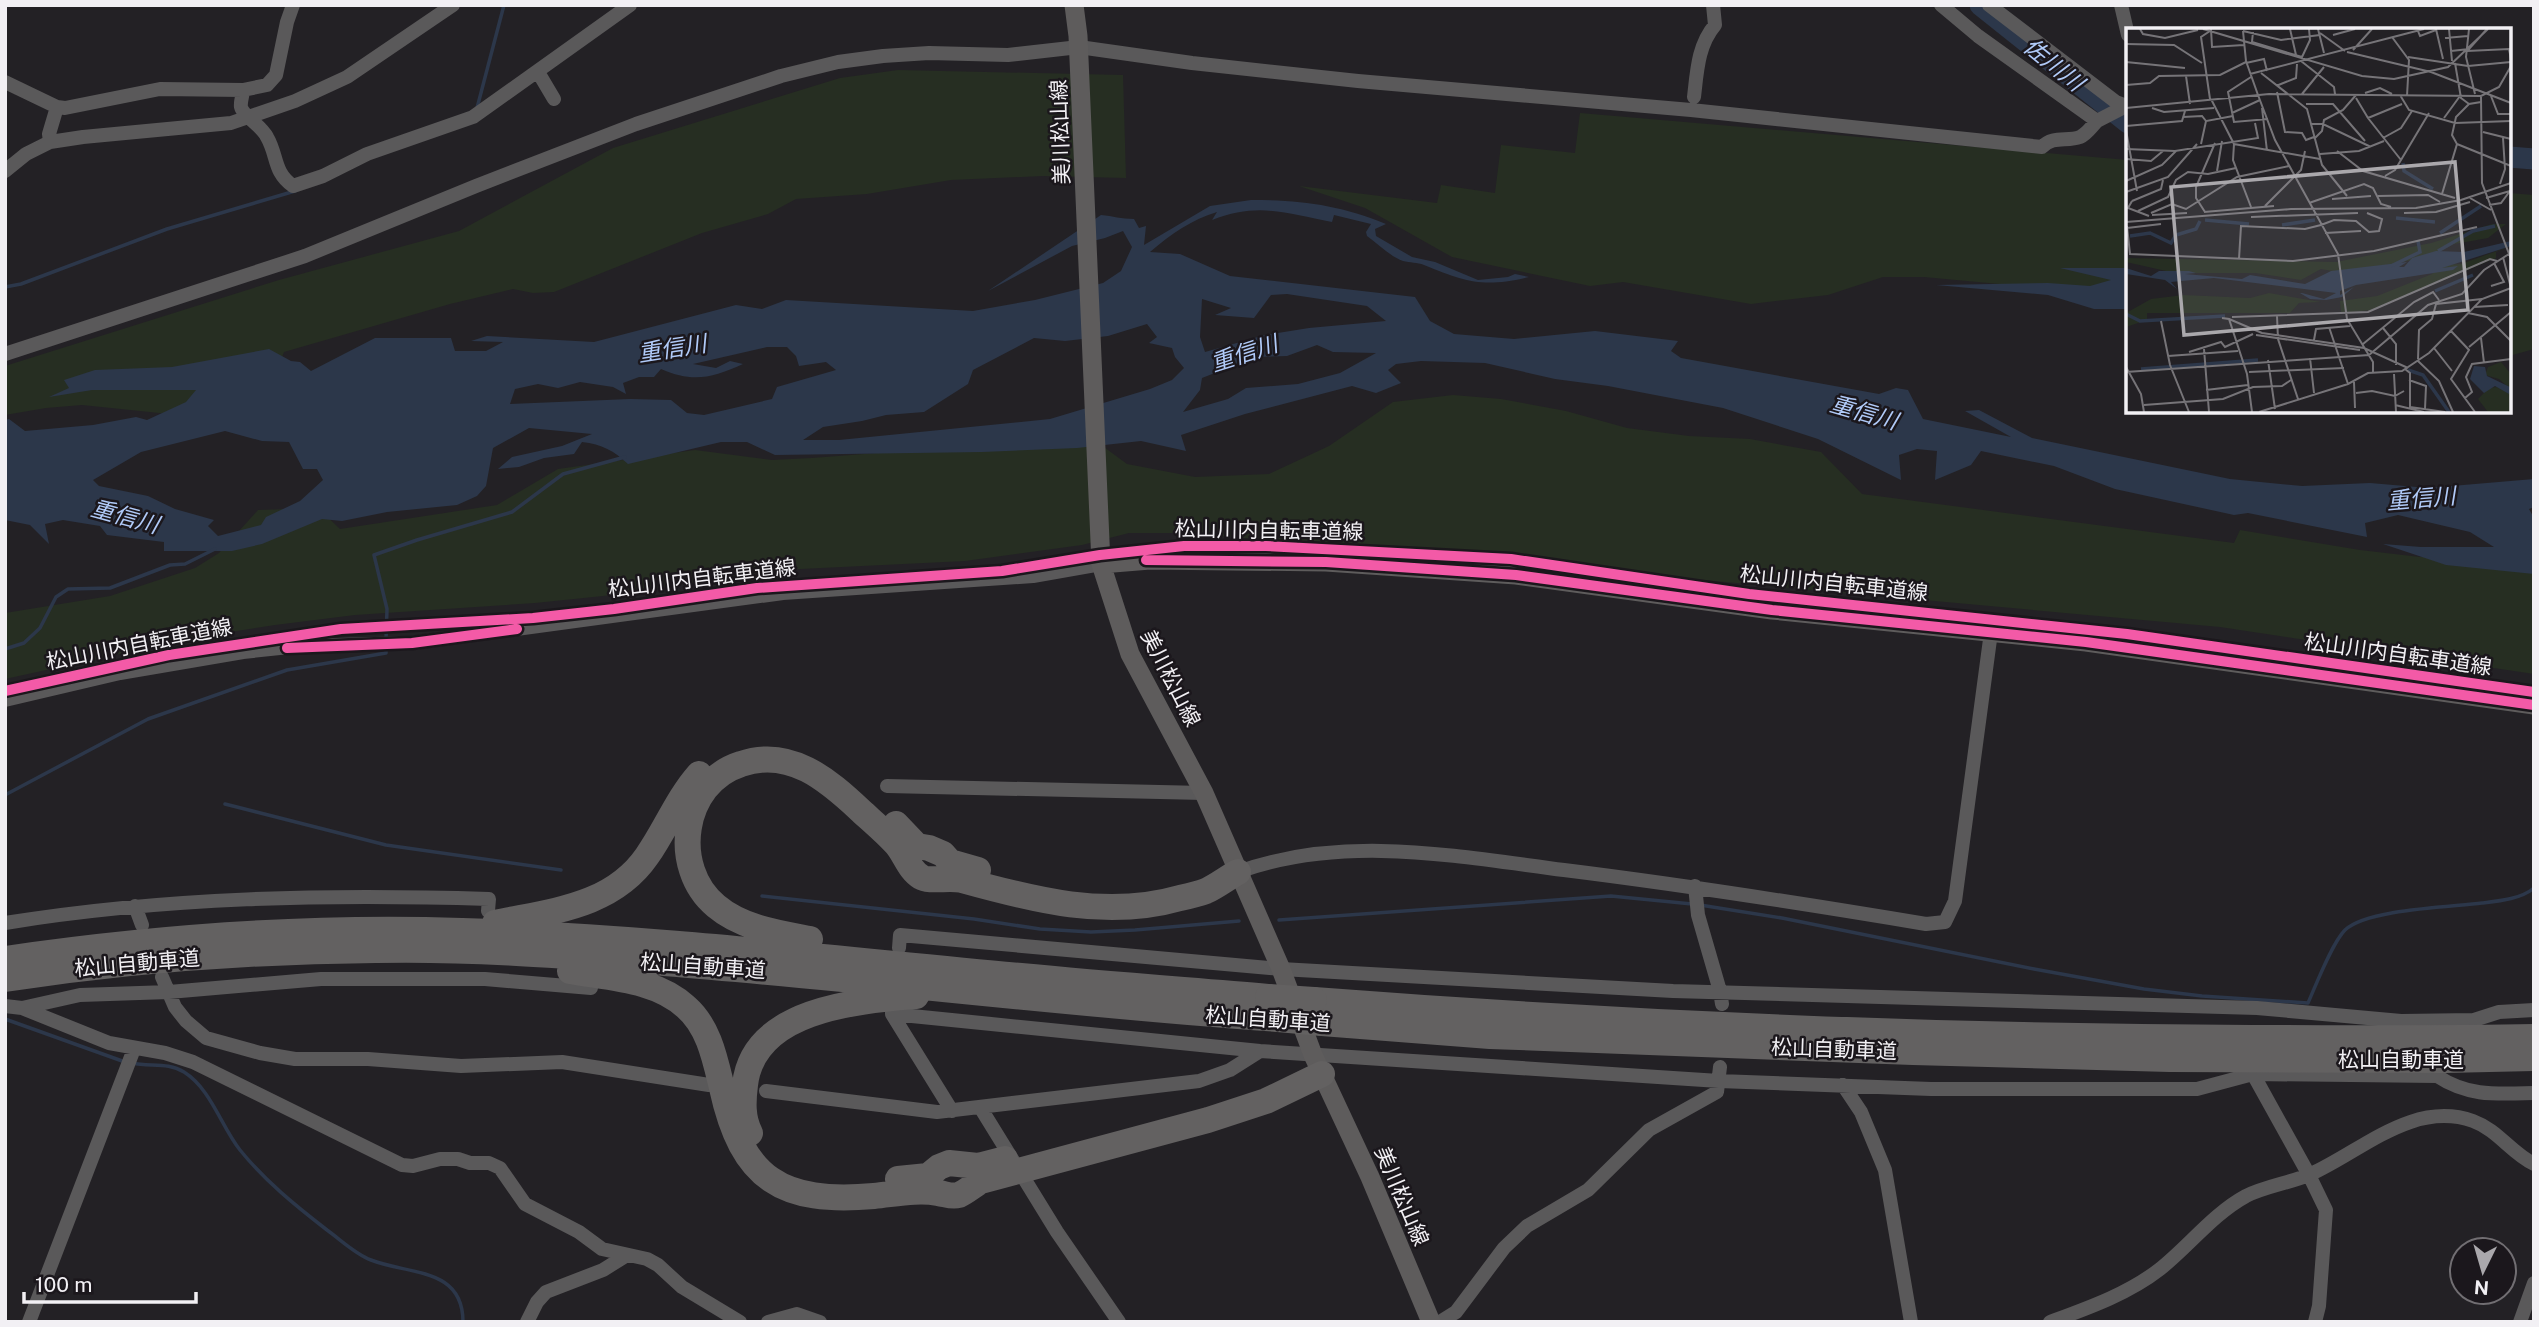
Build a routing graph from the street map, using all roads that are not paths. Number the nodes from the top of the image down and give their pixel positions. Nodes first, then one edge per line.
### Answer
1 (293, 5) edge
2 (453, 5) edge
3 (630, 5) edge
4 (1074, 5) edge
5 (1713, 5) edge
6 (1941, 5) edge
7 (1989, 5) edge
8 (2121, 5) edge
9 (2126, 28) edge
10 (1079, 53) junction
11 (538, 72) junction
12 (5, 82) edge
13 (243, 90) junction
14 (1694, 97) dead end
15 (554, 99) dead end
16 (2124, 106) edge
17 (57, 107) junction
18 (249, 117) junction
19 (2099, 119) junction
20 (50, 142) junction
21 (5, 171) edge
22 (5, 354) edge
23 (1100, 554) junction
24 (1991, 632) junction
25 (5, 700) edge
26 (2534, 705) edge
27 (887, 786) dead end
28 (1204, 793) junction
29 (1238, 872) junction
30 (1695, 893) junction
31 (135, 906) junction
32 (488, 911) dead end
33 (5, 923) edge
34 (142, 925) dead end
35 (462, 941) junction
36 (899, 948) dead end
37 (5, 959) edge
38 (1281, 969) junction
39 (1020, 976) junction
40 (162, 977) dead end
41 (5, 979) edge
42 (591, 988) dead end
43 (970, 991) junction
44 (169, 992) junction
45 (1721, 997) junction
46 (5, 1006) edge
47 (22, 1007) junction
48 (1273, 1008) junction
49 (2534, 1010) edge
50 (1318, 1012) junction
51 (2534, 1037) edge
52 (1260, 1051) junction
53 (2534, 1058) edge
54 (130, 1060) junction
55 (1318, 1065) junction
56 (2242, 1066) junction
57 (1720, 1074) junction
58 (1843, 1085) junction
59 (709, 1086) dead end
60 (766, 1091) dead end
61 (2534, 1093) edge
62 (979, 1107) junction
63 (952, 1111) junction
64 (1016, 1164) junction
65 (2534, 1164) edge
66 (2309, 1175) junction
67 (627, 1255) junction
68 (2534, 1283) edge
69 (29, 1322) edge
70 (527, 1322) edge
71 (740, 1322) edge
72 (768, 1322) edge
73 (821, 1322) edge
74 (1119, 1322) edge
75 (1431, 1322) edge
76 (1440, 1322) edge
77 (1911, 1322) edge
78 (2050, 1322) edge
79 (2315, 1322) edge
80 (2520, 1322) edge

1 - 13 street
2 - 18 street
3 - 11 street
4 - 10 street, 美川松山線
5 - 14 street
6 - 19 street
7 - 16 street
8 - 9 street
10 - 19 street
10 - 22 street
10 - 23 street, 美川松山線
11 - 15 street
11 - 18 street
12 - 17 street
13 - 17 street
13 - 18 street
16 - 19 street
17 - 20 street
18 - 20 street
20 - 21 street
23 - 24 street
23 - 25 street
23 - 28 street, 美川松山線
24 - 26 street
24 - 30 street
27 - 28 street
28 - 29 street, 美川松山線
29 - 30 street
29 - 35 highway
29 - 38 street, 美川松山線
29 - 39 highway
30 - 45 street
31 - 32 street
31 - 33 street
31 - 34 street
35 - 37 highway, 松山自動車道
35 - 39 highway, 松山自動車道
35 - 41 highway, 松山自動車道
35 - 43 highway, 松山自動車道
35 - 64 highway
36 - 38 street
38 - 45 street
38 - 55 street, 美川松山線
39 - 48 highway, 松山自動車道
40 - 44 street
42 - 44 street
43 - 48 highway, 松山自動車道
43 - 64 highway
44 - 47 street
44 - 59 street
45 - 49 street
46 - 47 street
47 - 54 street
48 - 50 highway, 松山自動車道, bridge
50 - 51 highway, 松山自動車道
50 - 56 highway, 松山自動車道
52 - 55 street
52 - 62 street
52 - 63 street
53 - 56 highway, 松山自動車道
54 - 67 street
54 - 69 street
55 - 57 street
55 - 64 highway
55 - 75 street, 美川松山線
56 - 58 street
56 - 61 street
56 - 66 street
57 - 58 street
57 - 76 street
58 - 77 street
60 - 63 street
62 - 63 street
62 - 64 street
64 - 74 street
65 - 66 street
66 - 78 street
66 - 79 street
67 - 70 street
67 - 71 street
68 - 80 street
72 - 73 street

